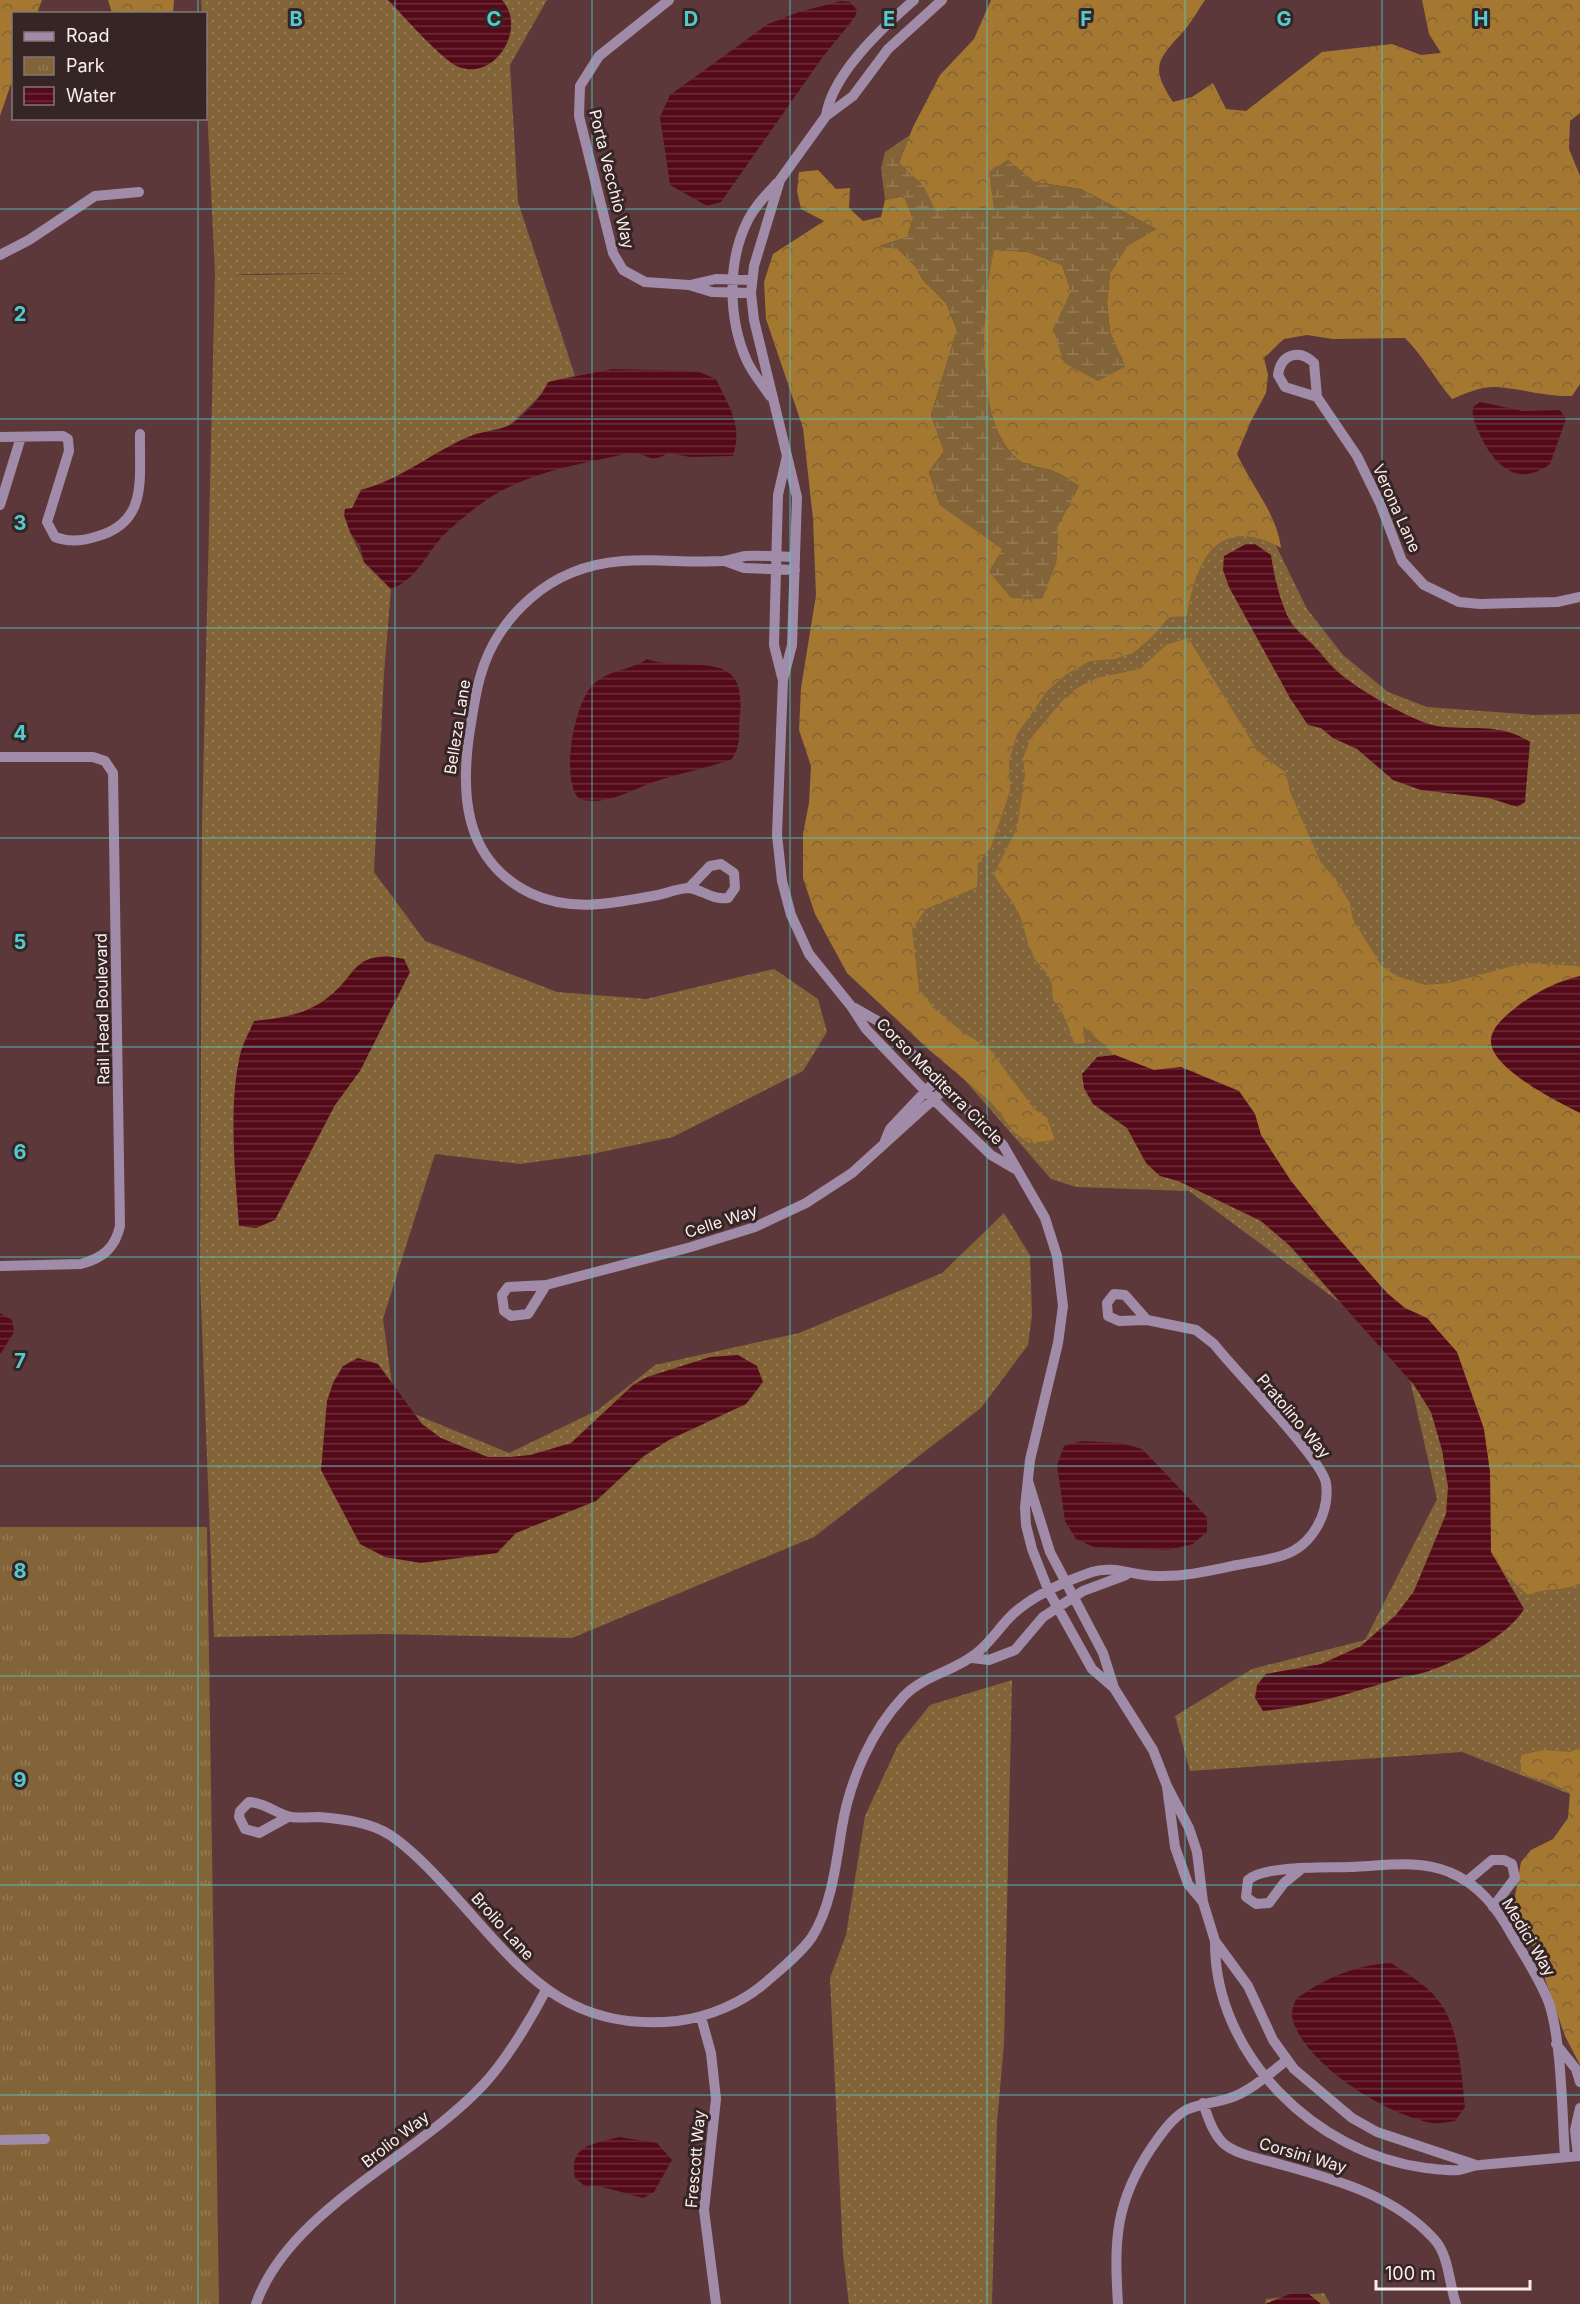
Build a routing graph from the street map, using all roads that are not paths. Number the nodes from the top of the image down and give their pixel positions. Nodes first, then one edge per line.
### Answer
1 (669, 0) edge
2 (914, 0) edge
3 (920, 0) edge
4 (942, 0) edge
5 (930, 10) junction
6 (826, 117) junction
7 (780, 180) junction
8 (139, 192) dead end
9 (0, 255) edge
10 (734, 280) junction
11 (751, 280) junction
12 (689, 285) junction
13 (733, 293) junction
14 (751, 293) junction
15 (1317, 397) junction
16 (772, 398) junction
17 (140, 434) dead end
18 (0, 437) edge
19 (21, 437) junction
20 (787, 456) junction
21 (0, 506) edge
22 (777, 557) junction
23 (795, 557) junction
24 (724, 561) junction
25 (776, 569) junction
26 (795, 570) junction
27 (1580, 597) edge
28 (783, 680) junction
29 (0, 757) edge
30 (689, 888) dead end
31 (851, 1006) junction
32 (938, 1078) junction
33 (947, 1087) junction
34 (929, 1096) junction
35 (1015, 1169) junction
36 (0, 1266) edge
37 (546, 1285) dead end
38 (1148, 1320) dead end
39 (1028, 1481) junction
40 (1126, 1575) junction
41 (1066, 1583) junction
42 (1049, 1592) junction
43 (1074, 1597) junction
44 (1058, 1607) junction
45 (972, 1658) junction
46 (1114, 1688) junction
47 (1167, 1786) junction
48 (288, 1817) dead end
49 (1299, 1870) junction
50 (1467, 1881) junction
51 (1203, 1902) junction
52 (1493, 1907) junction
53 (1215, 1941) junction
54 (546, 1990) junction
55 (701, 2017) junction
56 (1556, 2044) junction
57 (1287, 2060) junction
58 (1266, 2076) junction
59 (1580, 2082) edge
60 (1203, 2103) junction
61 (1580, 2108) edge
62 (45, 2139) dead end
63 (0, 2140) edge
64 (1579, 2156) edge
65 (1565, 2157) junction
66 (1476, 2165) junction
67 (256, 2304) edge
68 (716, 2304) edge
69 (1118, 2304) edge
70 (1456, 2304) edge

1 - 12 street, Porta Vecchio Way
2 - 6 street, Corso Mediterra Circle
3 - 5 street
4 - 5 street, Corso Mediterra Circle
5 - 6 street, Corso Mediterra Circle
6 - 7 street, Corso Mediterra Circle
7 - 10 street
7 - 11 street, Corso Mediterra Circle
8 - 9 street
10 - 11 street
10 - 12 street
10 - 13 street
11 - 14 street, Corso Mediterra Circle
12 - 13 street, Porta Vecchio Way
13 - 14 street, Porta Vecchio Way
13 - 16 street
14 - 16 street, Corso Mediterra Circle
15 - 15 street, Verona Lane
15 - 27 street, Verona Lane
16 - 20 street, Corso Mediterra Circle
17 - 19 street
18 - 19 street
19 - 21 street
20 - 22 street, Corso Mediterra Circle
20 - 23 street, Corso Mediterra Circle
22 - 23 street, Belleza Lane
22 - 24 street, Belleza Lane
22 - 25 street, Corso Mediterra Circle
23 - 26 street, Corso Mediterra Circle
24 - 25 street, Belleza Lane
24 - 30 street, Belleza Lane
25 - 26 street, Belleza Lane
25 - 28 street, Corso Mediterra Circle
26 - 28 street, Corso Mediterra Circle
28 - 31 street, Corso Mediterra Circle
29 - 36 street, Rail Head Boulevard
31 - 32 street, Corso Mediterra Circle
31 - 34 street, Corso Mediterra Circle
32 - 33 street, Corso Mediterra Circle
32 - 34 street, Celle Way
33 - 34 street, Celle Way
33 - 35 street, Corso Mediterra Circle
34 - 35 street, Corso Mediterra Circle
34 - 37 street, Celle Way
35 - 39 street, Corso Mediterra Circle
38 - 40 street, Pratolino Way
39 - 41 street, Corso Mediterra Circle
39 - 42 street, Corso Mediterra Circle
40 - 41 street, Pratolino Way
40 - 43 street, Pratolino Way
41 - 42 street, Pratolino Way
41 - 43 street, Corso Mediterra Circle
42 - 44 street, Corso Mediterra Circle
42 - 45 street, Brolio Lane
43 - 44 street, Pratolino Way
43 - 46 street, Corso Mediterra Circle
44 - 45 street, Brolio Lane
44 - 46 street, Corso Mediterra Circle
45 - 55 street, Brolio Lane
46 - 47 street, Corso Mediterra Circle
47 - 51 street, Corso Mediterra Circle
47 - 51 street, Corso Mediterra Circle
48 - 54 street, Brolio Lane
49 - 49 street, Medici Way
49 - 50 street, Medici Way
50 - 52 street, Medici Way
50 - 52 street
51 - 53 street, Corso Mediterra Circle
52 - 56 street, Medici Way
53 - 57 street, Corso Mediterra Circle
53 - 58 street, Corso Mediterra Circle
54 - 55 street, Brolio Lane
54 - 67 street, Brolio Way
55 - 68 street, Frescott Way
56 - 59 street, Medici Way
56 - 65 street, Medici Way
57 - 58 street
57 - 66 street, Corso Mediterra Circle
58 - 60 street
58 - 66 street, Corso Mediterra Circle
60 - 69 street
60 - 70 street, Corsini Way
61 - 64 street
62 - 63 street
64 - 65 street, Corso Mediterra Circle
65 - 66 street, Corso Mediterra Circle

